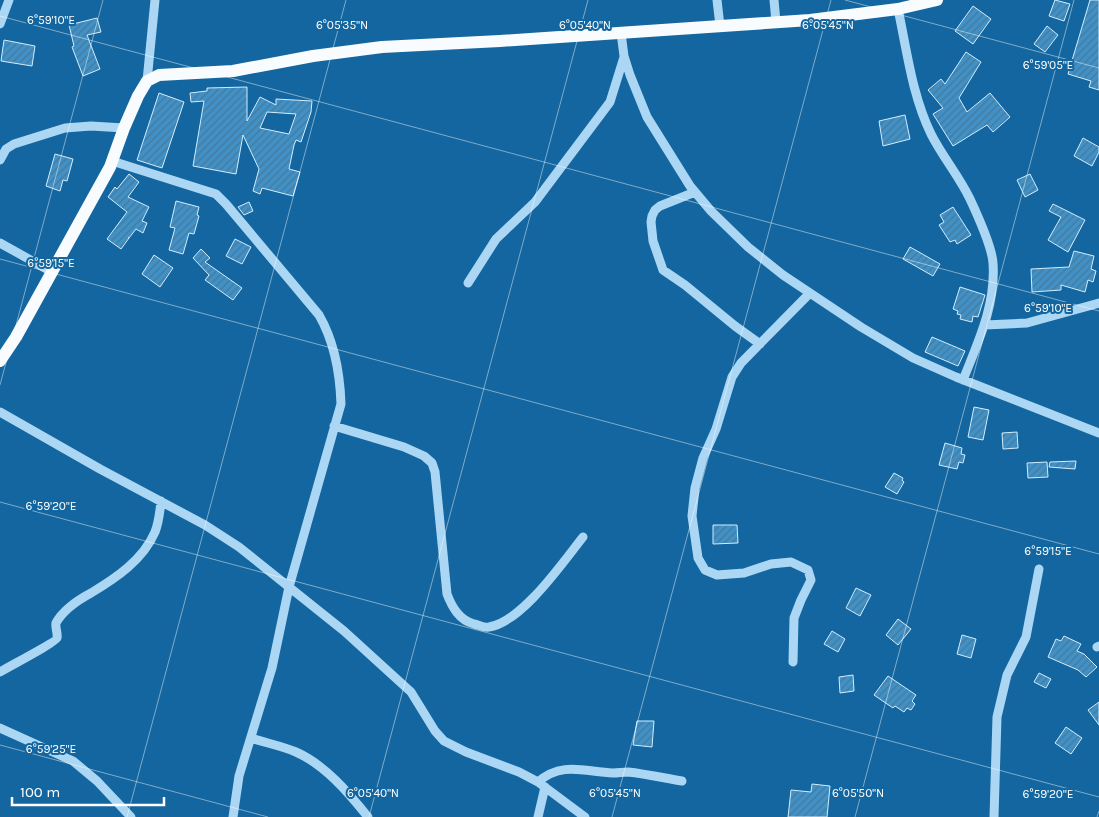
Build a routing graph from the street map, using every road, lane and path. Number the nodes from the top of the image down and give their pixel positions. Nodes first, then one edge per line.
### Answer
1 (9, 0) edge
2 (155, 0) edge
3 (717, 0) edge
4 (774, 0) edge
5 (937, 0) edge
6 (886, 5) edge
7 (898, 9) junction
8 (776, 22) junction
9 (0, 24) edge
10 (720, 26) junction
11 (621, 33) junction
12 (624, 56) junction
13 (147, 81) junction
14 (124, 128) junction
15 (0, 160) edge
16 (112, 161) junction
17 (695, 192) junction
18 (0, 243) edge
19 (52, 272) junction
20 (468, 283) dead end
21 (810, 293) junction
22 (1099, 303) edge
23 (985, 325) junction
24 (760, 344) junction
25 (0, 361) edge
26 (963, 380) junction
27 (0, 412) edge
28 (334, 426) junction
29 (1099, 433) edge
30 (161, 501) junction
31 (583, 537) dead end
32 (1039, 569) dead end
33 (290, 587) junction
34 (793, 662) dead end
35 (0, 672) edge
36 (0, 728) edge
37 (251, 738) junction
38 (682, 781) dead end
39 (542, 784) junction
40 (131, 817) edge
41 (233, 817) edge
42 (368, 817) edge
43 (538, 817) edge
44 (585, 817) edge
45 (994, 817) edge

1 - 9 street
2 - 13 street
3 - 10 street
4 - 8 street
5 - 7 main road
6 - 7 main road
6 - 8 main road
7 - 23 street
8 - 10 main road
10 - 11 main road
11 - 12 street
11 - 13 main road
12 - 17 street
12 - 20 street
13 - 14 main road
14 - 15 street
14 - 16 main road
16 - 19 main road
16 - 28 street
17 - 21 street
17 - 24 street
18 - 19 street
19 - 25 main road
21 - 24 street
21 - 26 street
22 - 23 street
23 - 26 street
24 - 34 street
26 - 29 street
27 - 30 street
28 - 31 street
28 - 33 street
30 - 33 street
30 - 35 street
32 - 45 street
33 - 37 street
33 - 39 street
36 - 40 street
37 - 41 street
37 - 42 street
38 - 39 street
39 - 43 street
39 - 44 street

